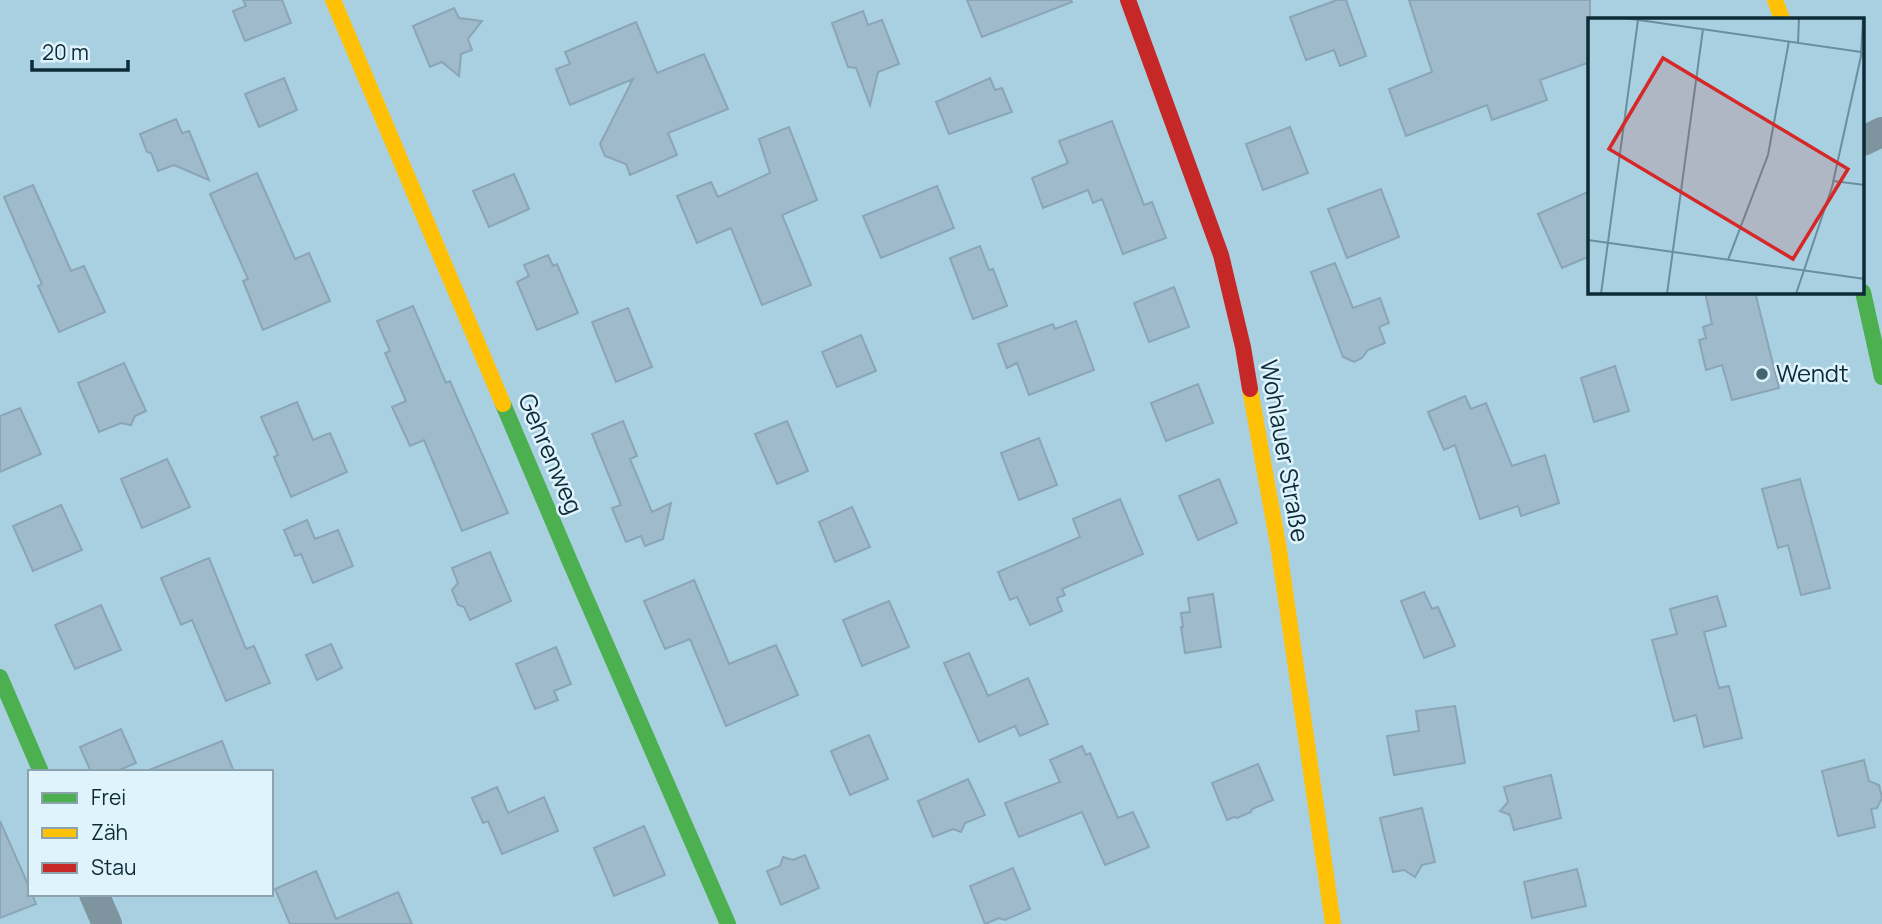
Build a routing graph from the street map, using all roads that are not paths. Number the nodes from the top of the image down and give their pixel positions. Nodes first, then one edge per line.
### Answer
1 (333, 0) edge
2 (1128, 0) edge
3 (1775, 0) edge
4 (1782, 18) edge
5 (1882, 132) edge
6 (1864, 141) edge
7 (1863, 294) edge
8 (1882, 377) edge
9 (0, 677) edge
10 (40, 770) edge
11 (95, 896) edge
12 (107, 924) edge
13 (728, 924) edge
14 (1333, 924) edge

1 - 13 street, Gehrenweg
2 - 14 street, Wohlauer Straße
3 - 4 street
5 - 6 street
7 - 8 street
9 - 10 street
11 - 12 street

